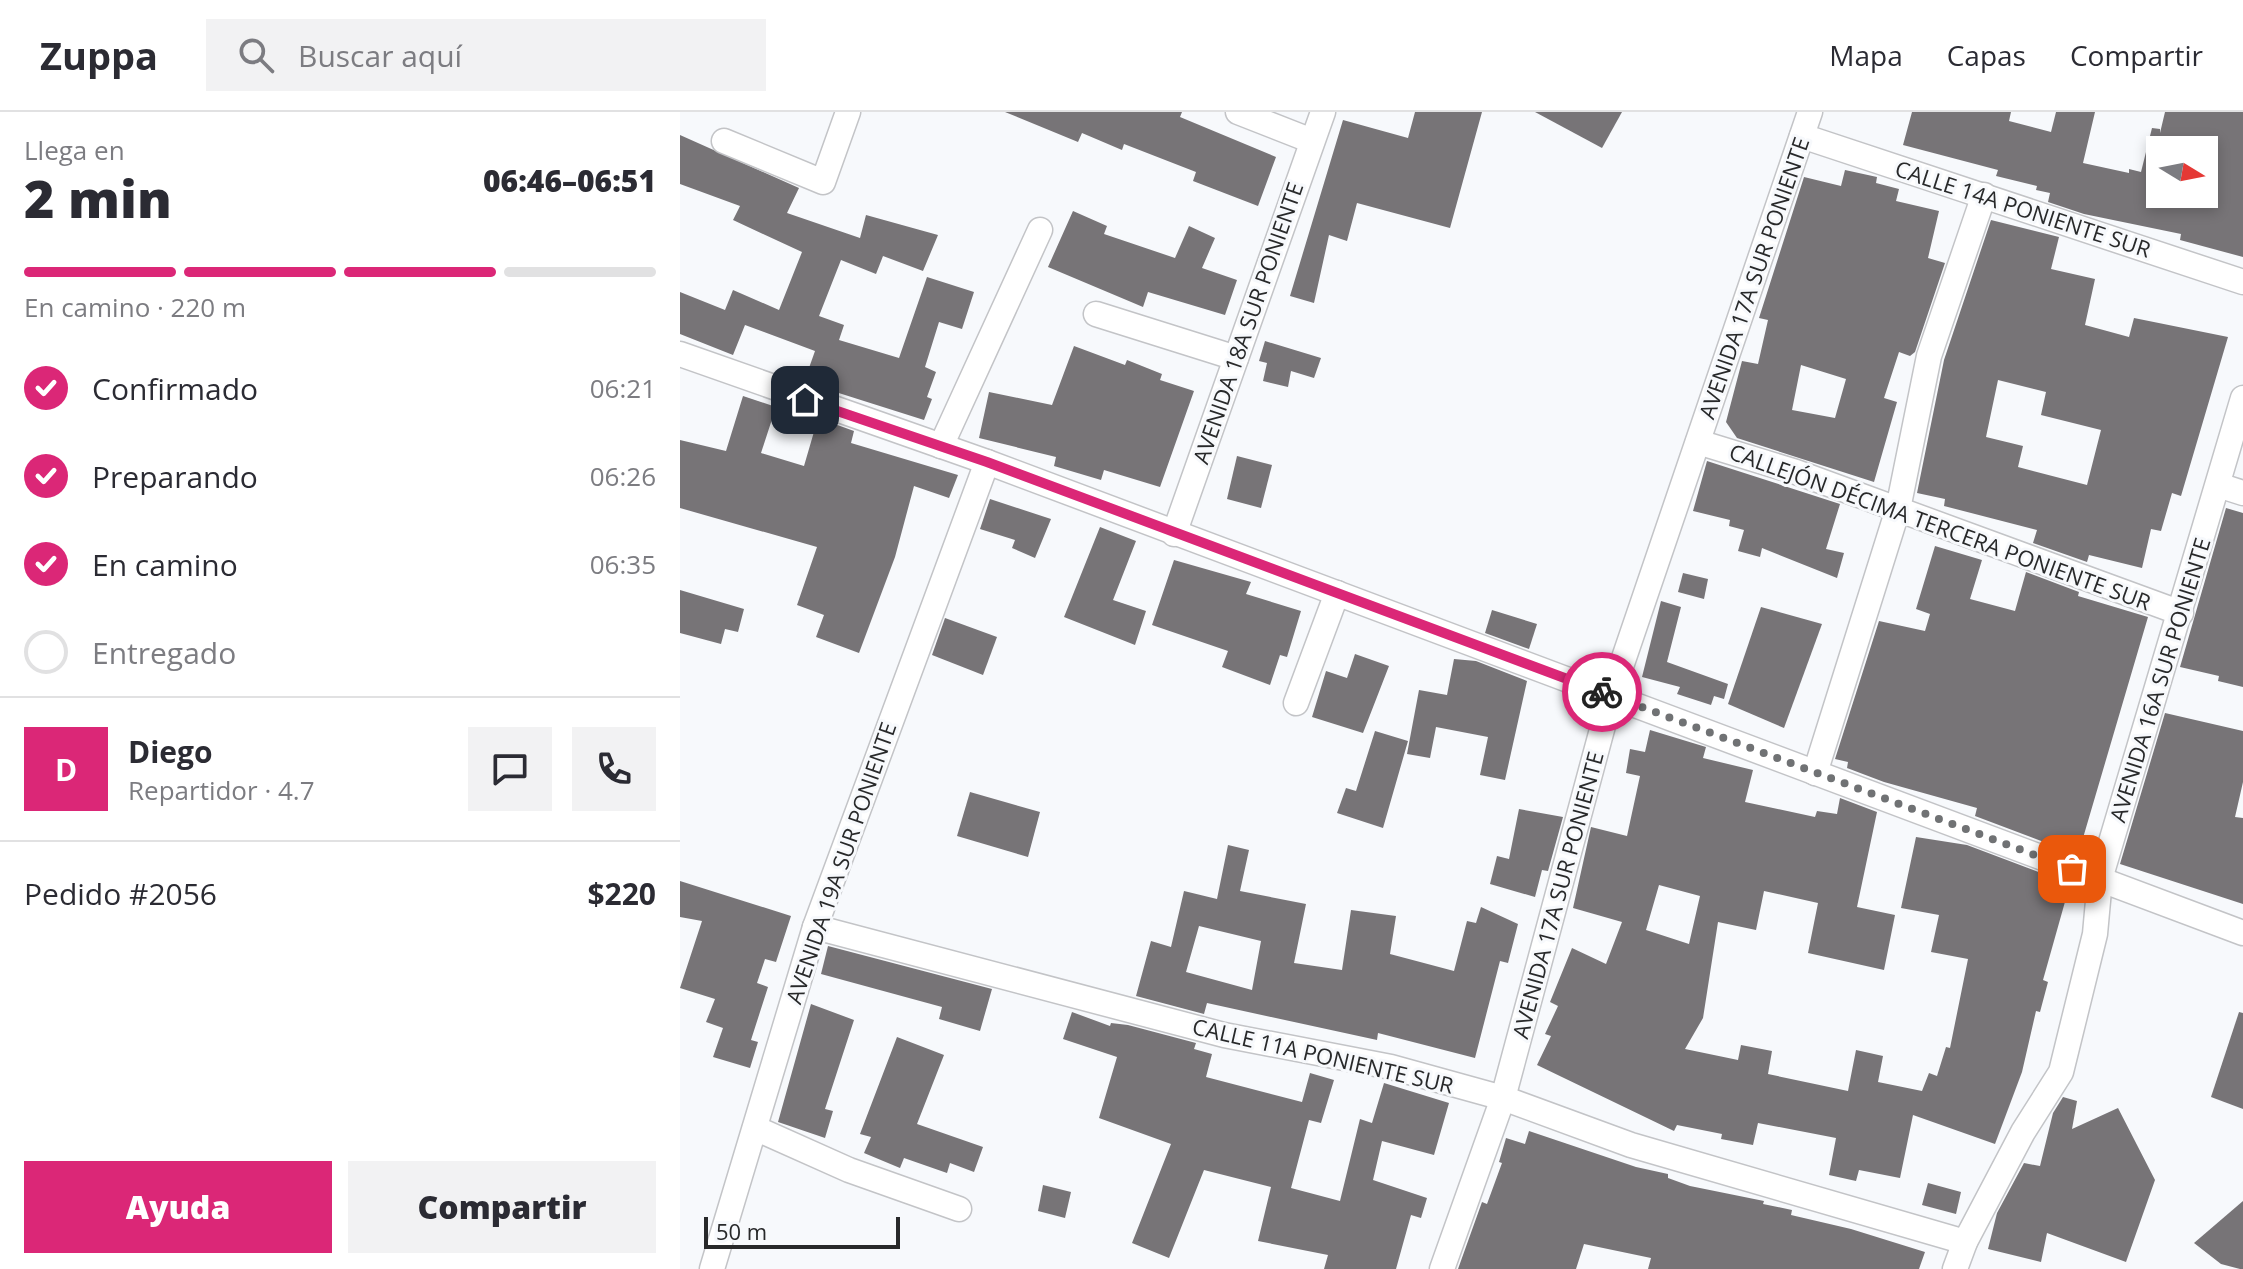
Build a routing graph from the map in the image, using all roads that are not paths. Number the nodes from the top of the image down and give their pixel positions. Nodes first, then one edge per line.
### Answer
1 (848, 112) edge
2 (1238, 112) edge
3 (1323, 112) edge
4 (1810, 112) edge
5 (1802, 136) junction
6 (724, 141) dead end
7 (1312, 141) junction
8 (1984, 195) junction
9 (1040, 230) dead end
10 (2243, 282) edge
11 (1096, 314) dead end
12 (680, 354) edge
13 (1236, 358) junction
14 (2243, 398) edge
15 (1698, 442) junction
16 (941, 446) junction
17 (987, 462) junction
18 (2218, 485) junction
19 (2243, 493) edge
20 (1898, 509) junction
21 (1174, 534) junction
22 (1337, 593) junction
23 (2181, 613) junction
24 (1611, 696) junction
25 (1296, 703) dead end
26 (1815, 773) junction
27 (2100, 879) junction
28 (815, 927) junction
29 (2243, 933) edge
30 (1503, 1098) junction
31 (755, 1128) junction
32 (959, 1209) dead end
33 (1965, 1242) junction
34 (712, 1269) edge
35 (1442, 1269) edge
36 (1955, 1269) edge

1 - 6 street
2 - 7 street
3 - 7 street, AVENIDA 18A SUR PONIENTE
4 - 5 street, AVENIDA 17A SUR PONIENTE
5 - 8 street, CALLE 14A PONIENTE SUR
5 - 15 street, AVENIDA 17A SUR PONIENTE
7 - 13 street, AVENIDA 18A SUR PONIENTE
8 - 10 street, CALLE 14A PONIENTE SUR
8 - 20 street
9 - 16 street
11 - 13 street
12 - 16 street
13 - 21 street, AVENIDA 18A SUR PONIENTE
14 - 18 street, AVENIDA 16A SUR PONIENTE
15 - 20 street, CALLEJÓN DÉCIMA TERCERA PONIENTE SUR
15 - 24 street, AVENIDA 17A SUR PONIENTE
16 - 17 street
17 - 21 street
17 - 28 street, AVENIDA 19A SUR PONIENTE
18 - 19 street
18 - 23 street, AVENIDA 16A SUR PONIENTE
20 - 23 street, CALLEJÓN DÉCIMA TERCERA PONIENTE SUR
20 - 26 street
21 - 22 street
22 - 24 street
22 - 25 street
23 - 27 street, AVENIDA 16A SUR PONIENTE
24 - 26 street
24 - 30 street, AVENIDA 17A SUR PONIENTE
26 - 27 street
27 - 29 street
27 - 33 street, AVENIDA 16A SUR PONIENTE
28 - 30 street, CALLE 11A PONIENTE SUR
28 - 31 street, AVENIDA 19A SUR PONIENTE
30 - 33 street, CALLE 11A PONIENTE SUR
30 - 35 street, AVENIDA 17A SUR PONIENTE
31 - 32 street
31 - 34 street, AVENIDA 19A SUR PONIENTE
33 - 36 street, AVENIDA 16A SUR PONIENTE

